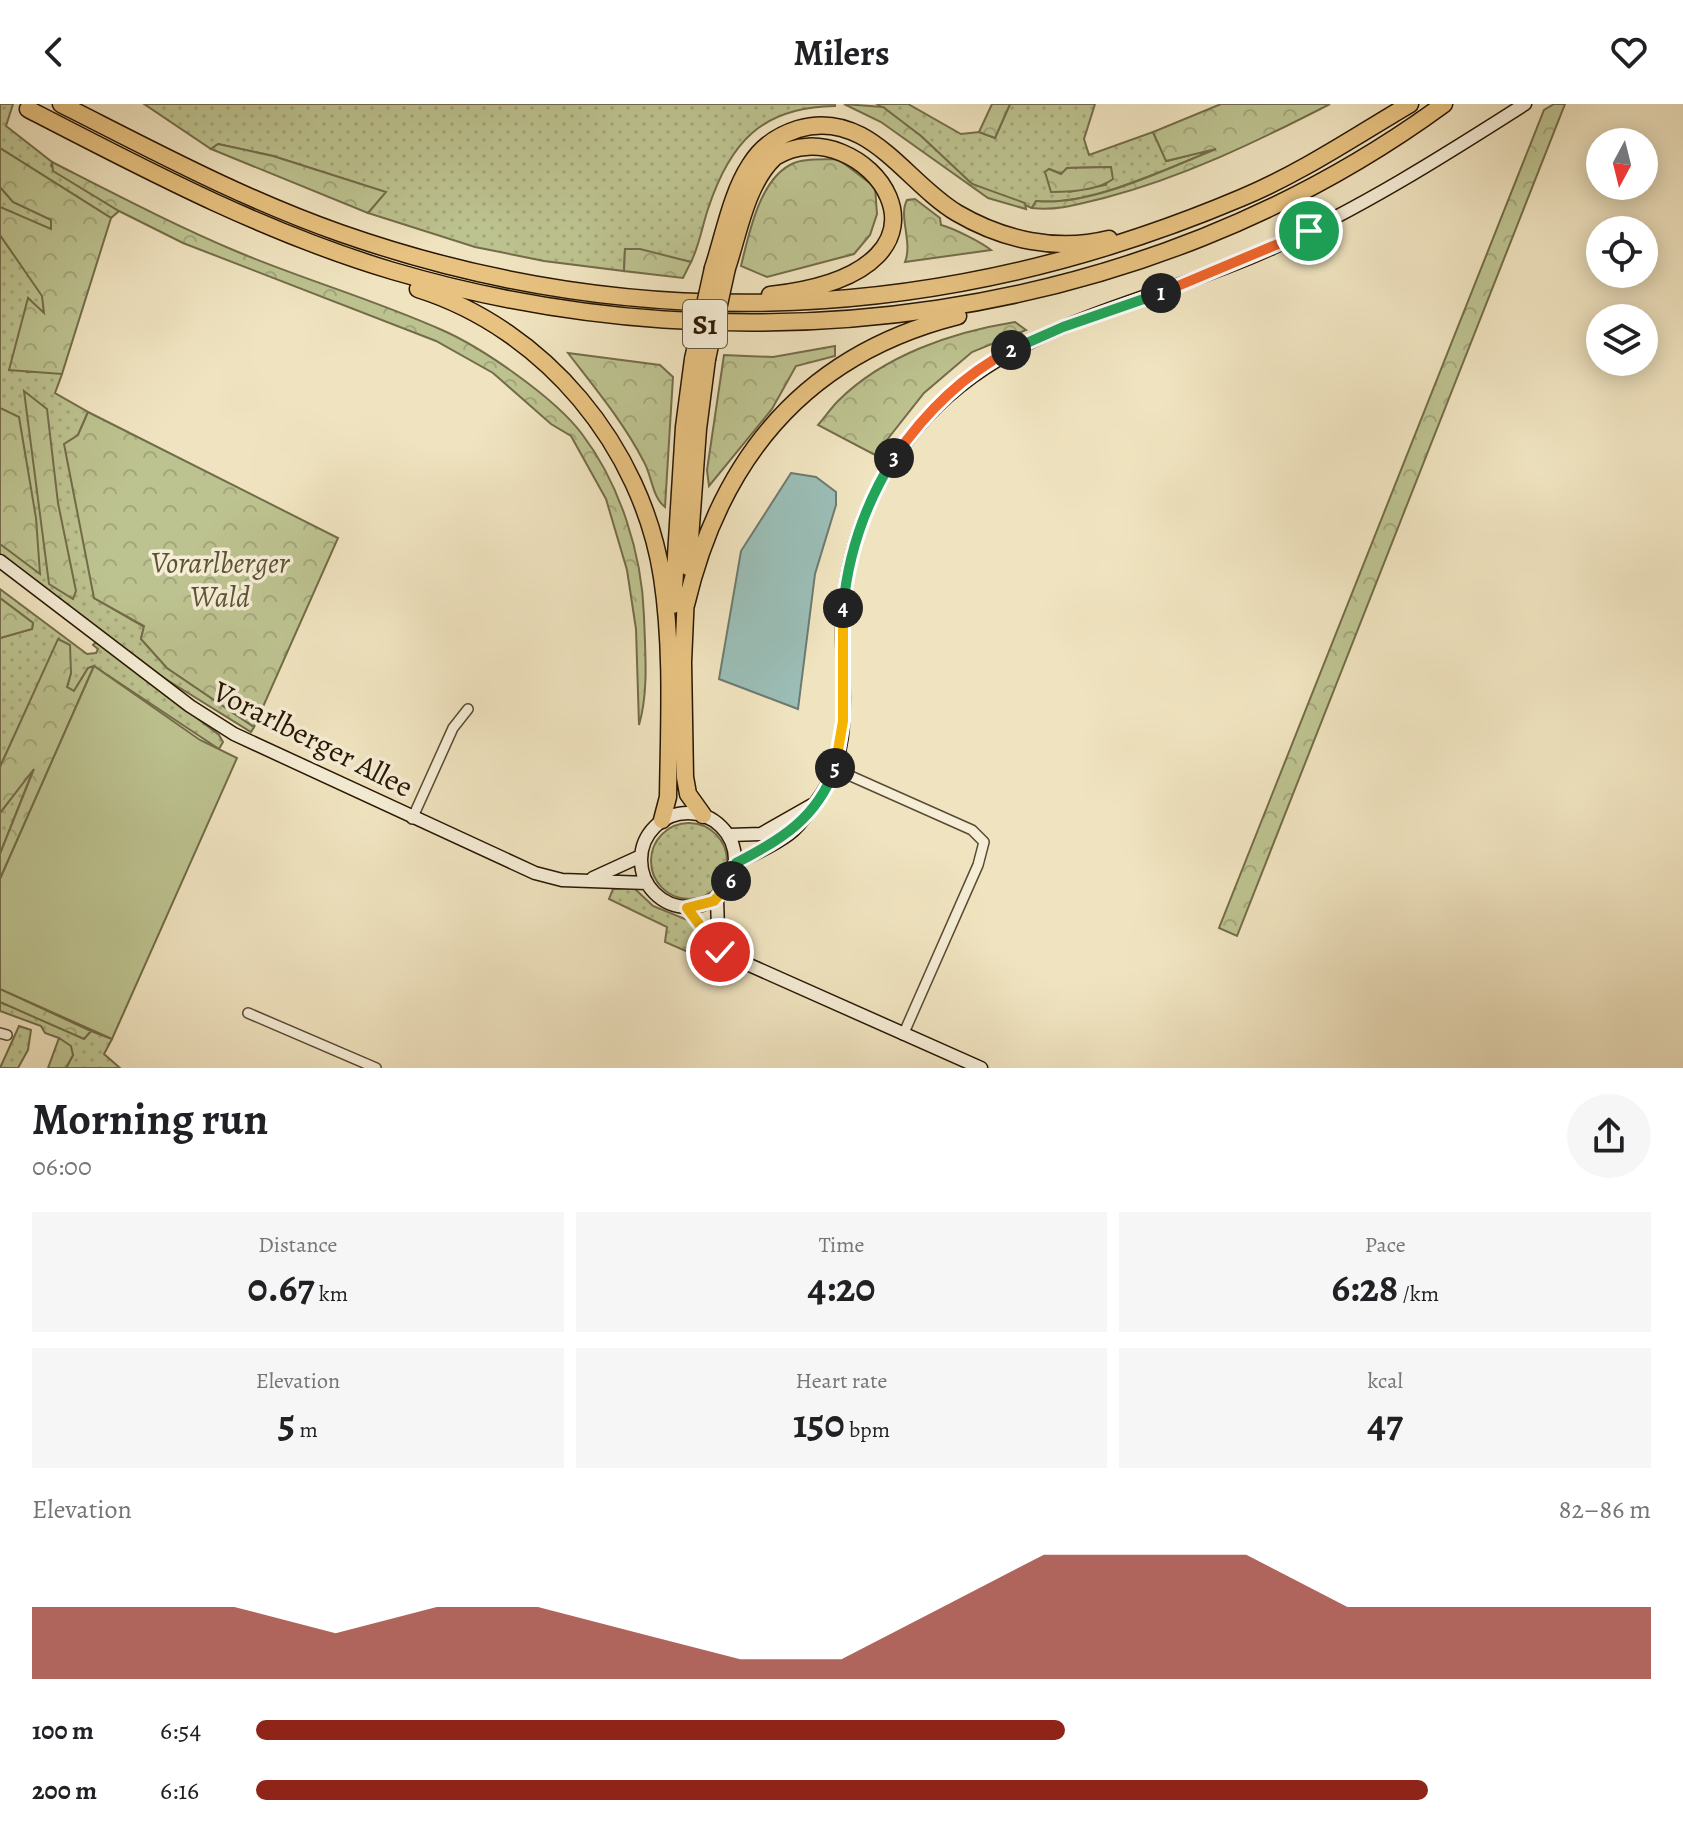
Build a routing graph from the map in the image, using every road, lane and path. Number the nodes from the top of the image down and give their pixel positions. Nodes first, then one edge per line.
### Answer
1 (61, 104) edge
2 (1410, 104) edge
3 (1444, 104) edge
4 (1525, 104) edge
5 (28, 109) dead end
6 (1166, 228) junction
7 (720, 268) junction
8 (390, 270) junction
9 (1023, 294) junction
10 (732, 304) junction
11 (700, 359) junction
12 (0, 561) edge
13 (686, 605) junction
14 (668, 657) junction
15 (468, 709) dead end
16 (835, 769) junction
17 (815, 803) junction
18 (703, 815) junction
19 (412, 819) junction
20 (662, 820) junction
21 (729, 835) junction
22 (641, 856) junction
23 (736, 863) junction
24 (590, 879) junction
25 (647, 883) junction
26 (717, 899) junction
27 (687, 908) junction
28 (743, 962) junction
29 (248, 1013) dead end
30 (903, 1035) junction
31 (376, 1068) edge
32 (981, 1068) edge

1 - 10 highway, S1
2 - 6 highway, S1
3 - 9 highway, S1
4 - 16 main road
5 - 8 highway, S1
6 - 7 highway
6 - 10 highway, S1
7 - 10 highway
7 - 11 highway, bridge
8 - 9 highway, S1
8 - 14 highway
9 - 13 highway
11 - 13 highway
11 - 14 highway
12 - 19 main road, Vorarlberger Allee
13 - 18 highway
14 - 20 highway
15 - 19 street
16 - 17 main road
16 - 30 street
17 - 21 main road
17 - 23 main road
18 - 20 main road
18 - 21 main road
19 - 24 main road, Vorarlberger Allee
20 - 22 main road
21 - 23 main road
22 - 24 main road, Vorarlberger Allee
22 - 25 main road
23 - 26 main road
24 - 25 main road, Vorarlberger Allee
25 - 27 main road
26 - 27 main road
26 - 28 main road
27 - 28 main road
28 - 30 main road
29 - 31 street
30 - 32 main road

